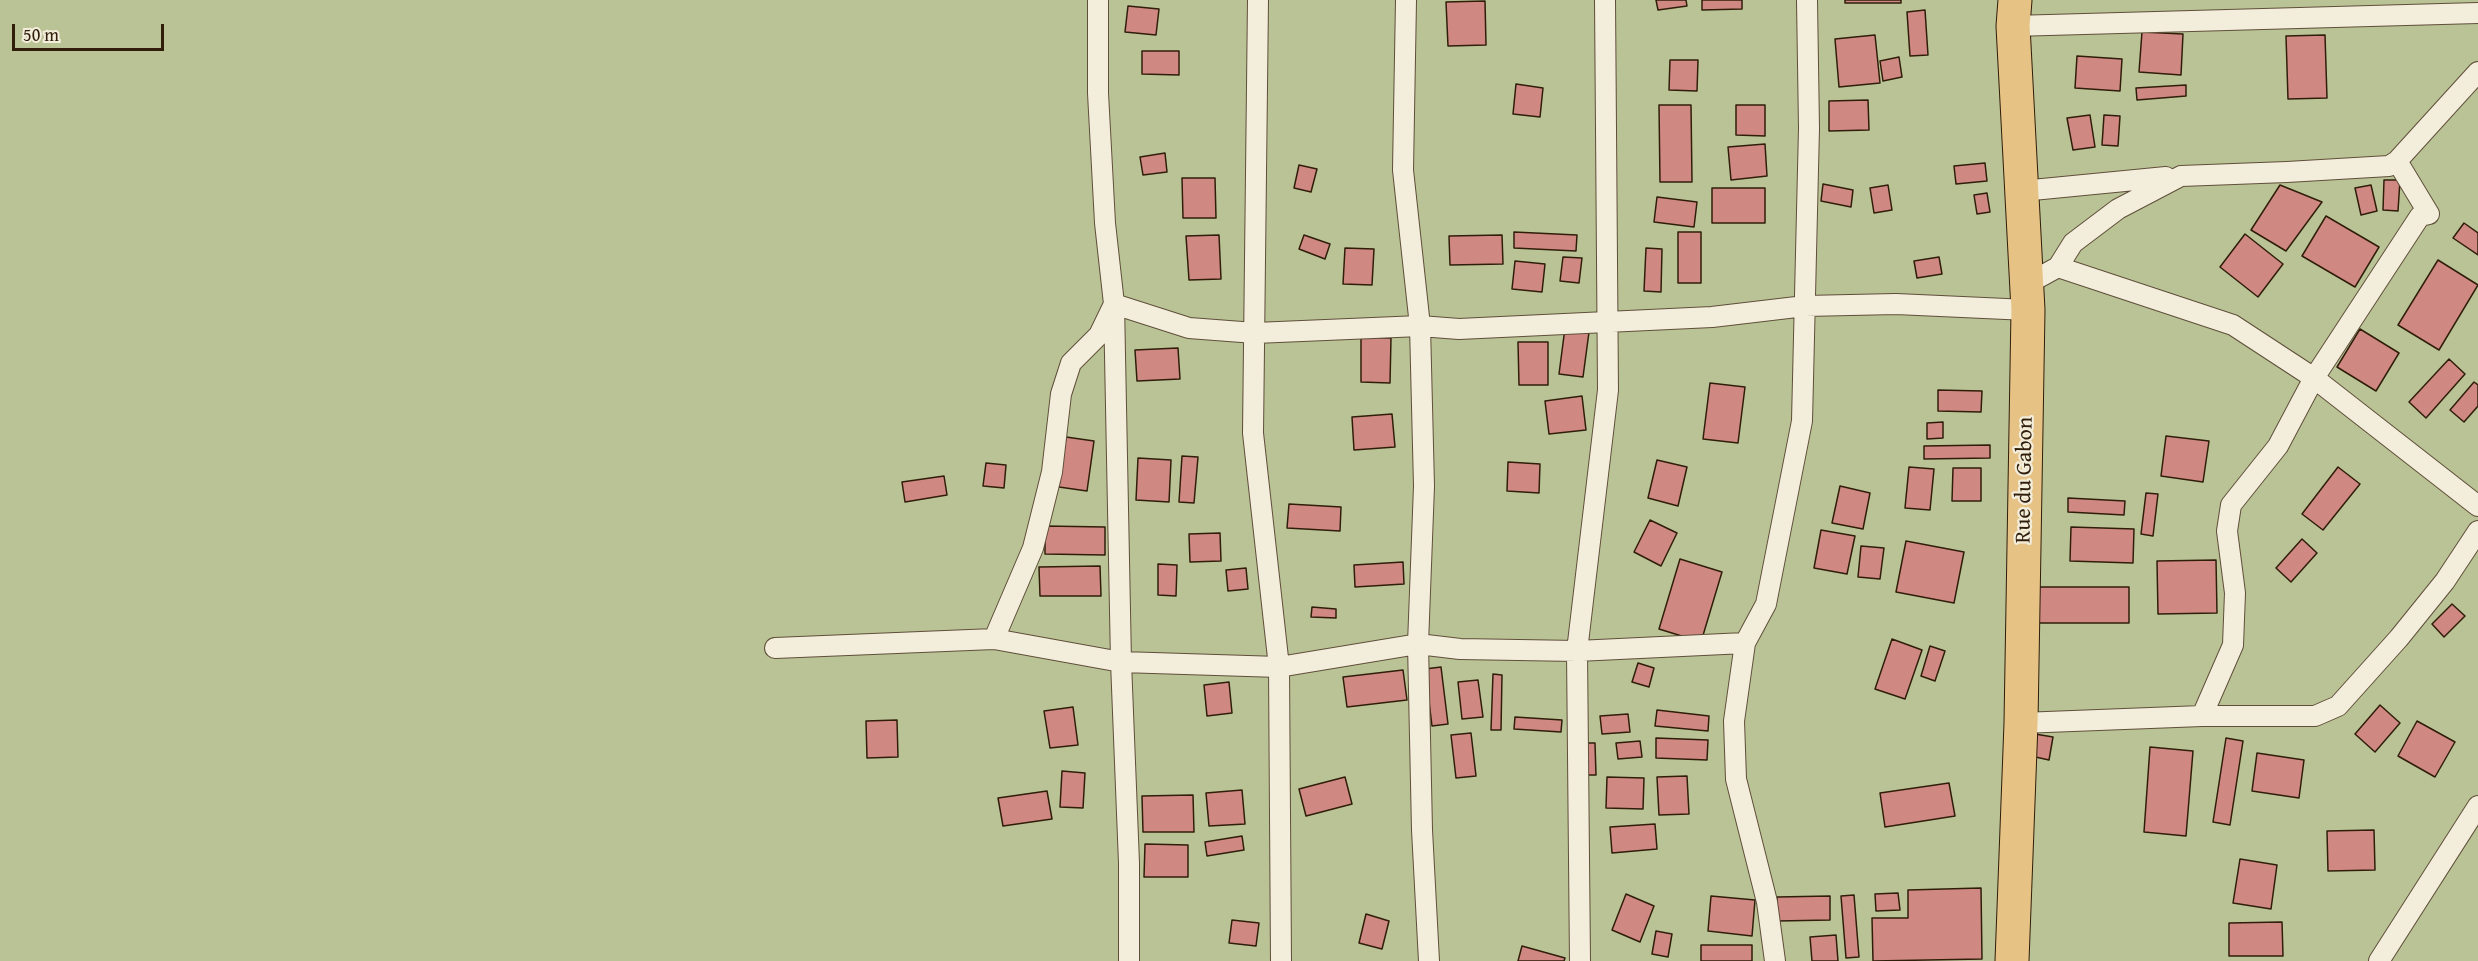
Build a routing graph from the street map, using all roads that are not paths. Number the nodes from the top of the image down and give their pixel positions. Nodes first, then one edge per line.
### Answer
1 (1098, 0) edge
2 (1258, 0) edge
3 (1406, 0) edge
4 (1605, 0) edge
5 (1807, 0) edge
6 (2014, 13) edge
7 (2478, 13) edge
8 (2478, 72) edge
9 (2397, 161) junction
10 (2181, 176) junction
11 (2022, 191) junction
12 (2058, 267) junction
13 (2027, 297) junction
14 (1114, 304) junction
15 (1805, 306) junction
16 (1607, 321) junction
17 (1420, 326) junction
18 (1255, 333) junction
19 (2314, 378) junction
20 (2478, 506) edge
21 (2478, 531) edge
22 (994, 639) junction
23 (1744, 643) junction
24 (1418, 644) junction
25 (775, 648) dead end
26 (1577, 651) junction
27 (1121, 663) junction
28 (1279, 667) junction
29 (2202, 716) junction
30 (2021, 723) junction
31 (2478, 806) edge
32 (1129, 961) edge
33 (1281, 961) edge
34 (1429, 961) edge
35 (1580, 961) edge
36 (1775, 961) edge
37 (2012, 961) edge
38 (2379, 961) edge

1 - 14 street
2 - 18 street
3 - 17 street
4 - 16 street
5 - 15 street
6 - 7 street
6 - 11 highway, Rue du Gabon
8 - 9 street
9 - 10 street
9 - 19 street
10 - 11 street
10 - 12 street
11 - 13 highway, Rue du Gabon
12 - 13 street
12 - 19 street
13 - 15 street
13 - 30 highway, Rue du Gabon
14 - 18 street
14 - 22 street
14 - 27 street
15 - 16 street
15 - 23 street
16 - 17 street
16 - 26 street
17 - 18 street
17 - 24 street
18 - 28 street
19 - 20 street
19 - 29 street
21 - 29 street
22 - 25 street
22 - 27 street
23 - 26 street
23 - 36 street
24 - 26 street
24 - 28 street
24 - 34 street
26 - 35 street
27 - 28 street
27 - 32 street
28 - 33 street
29 - 30 street
30 - 37 highway, Rue du Gabon
31 - 38 street

